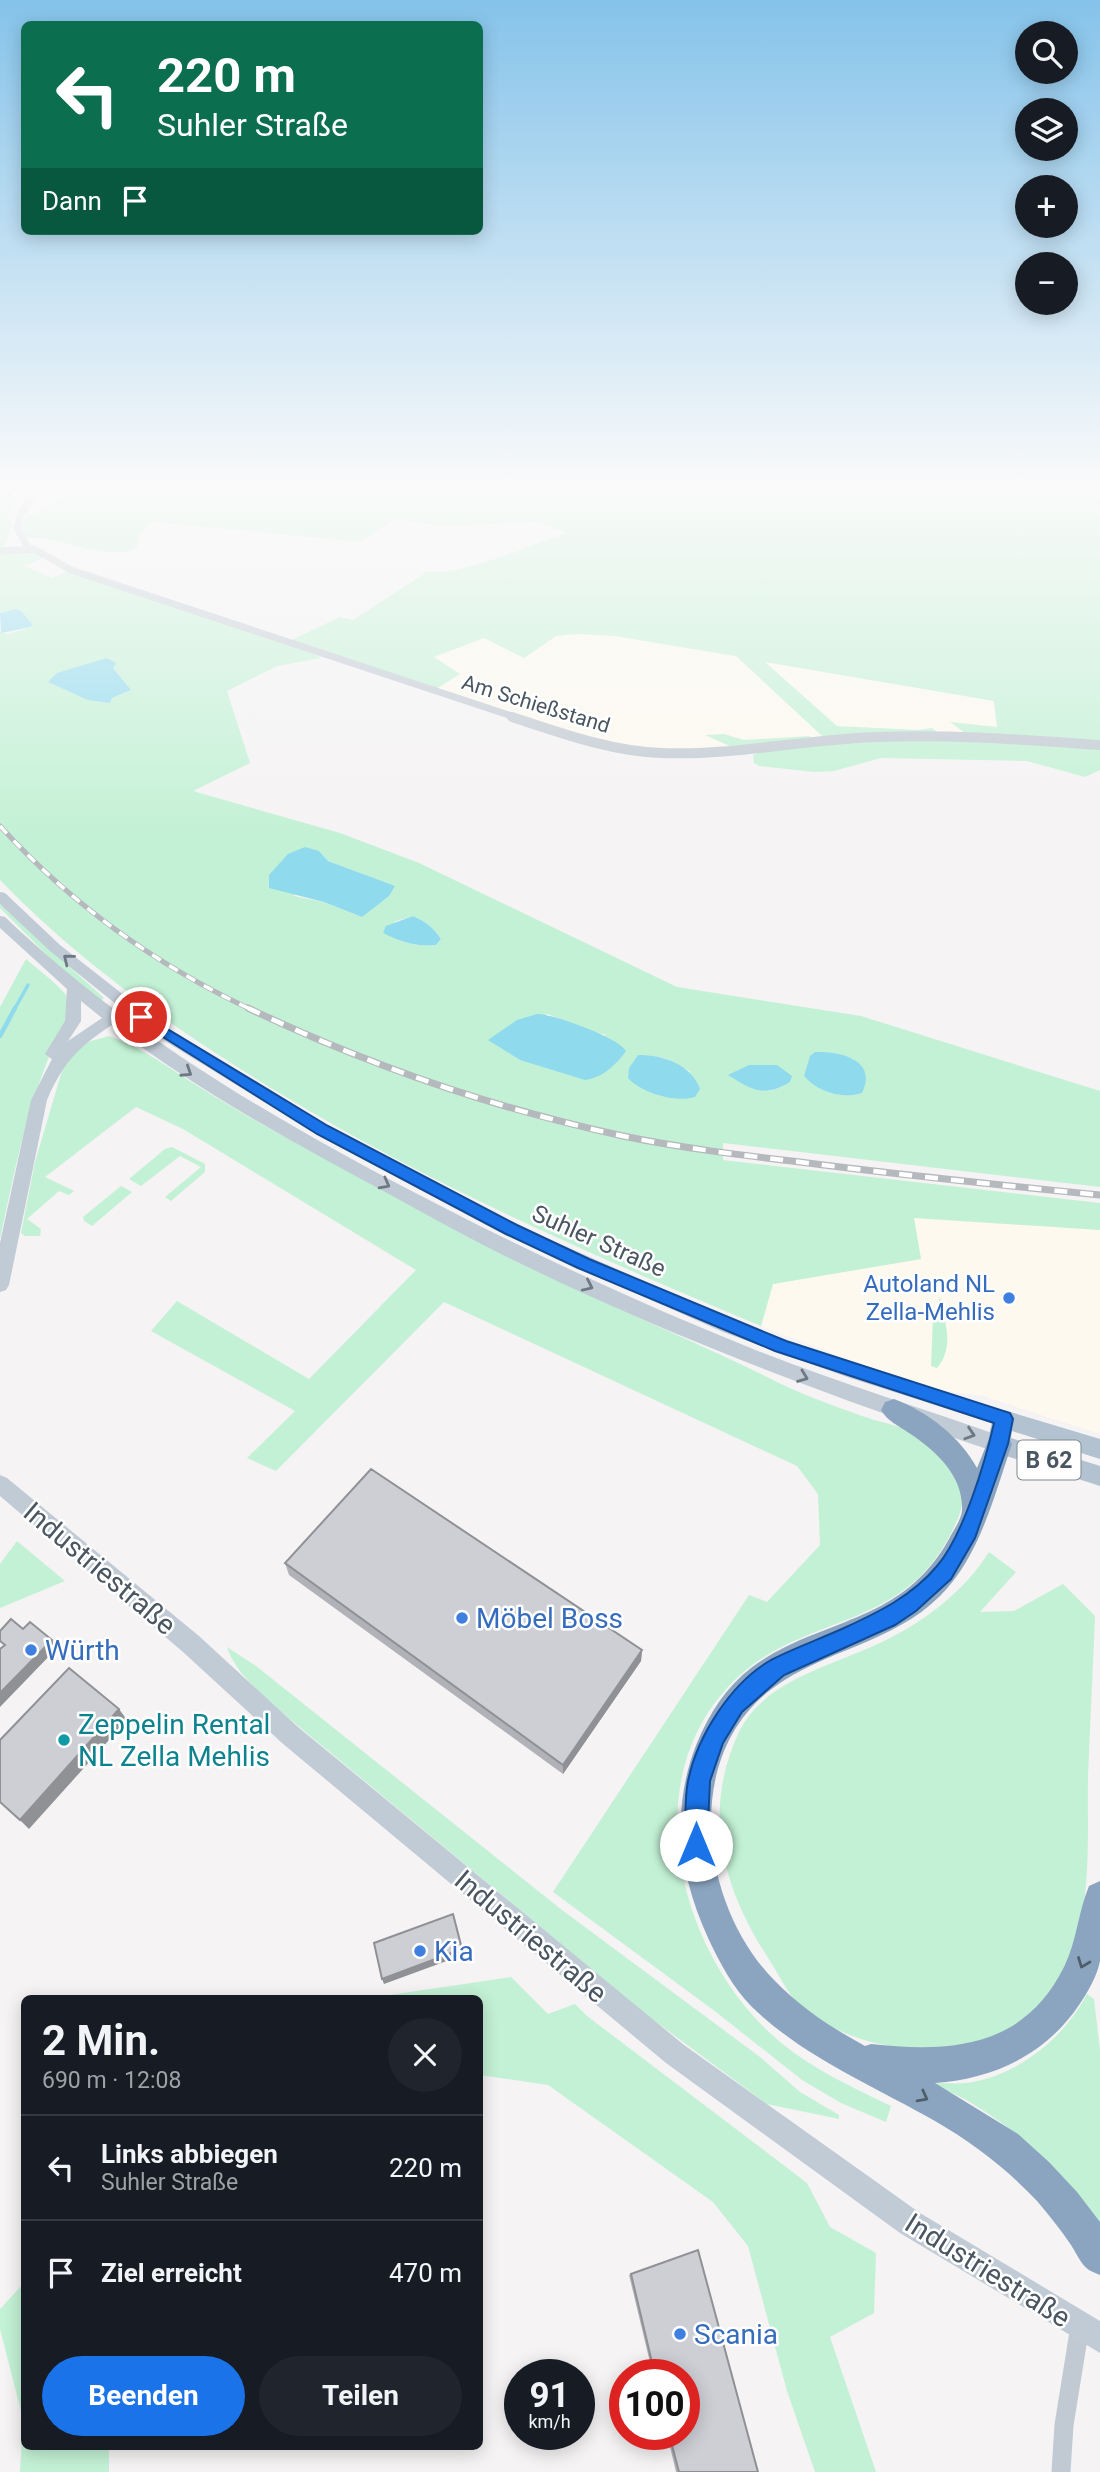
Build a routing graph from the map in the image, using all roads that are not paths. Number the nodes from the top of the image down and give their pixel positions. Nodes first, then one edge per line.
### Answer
1 (174, 604) edge
2 (1100, 745) edge
3 (0, 896) edge
4 (0, 920) edge
5 (74, 990) junction
6 (111, 1010) junction
7 (67, 1032) junction
8 (50, 1071) junction
9 (0, 1285) edge
10 (894, 1410) junction
11 (1001, 1431) junction
12 (1100, 1449) edge
13 (1100, 1476) edge
14 (0, 1484) edge
15 (974, 1515) junction
16 (1100, 1897) edge
17 (820, 2041) junction
18 (1100, 2256) edge
19 (1090, 2332) edge
20 (1061, 2472) edge

1 - 2 street, Am Schießstand
6 -> 3 main road
4 - 5 main road
5 - 6 main road
5 - 7 main road
6 - 7 main road
6 - 8 main road
6 -> 10 main road, Suhler Straße
6 - 11 main road, Suhler Straße / B 62
7 - 8 main road
8 - 9 main road
10 -> 11 main road, Suhler Straße / B 62
10 - 15 highway
11 - 12 main road, Suhler Straße / B 62
11 - 13 main road, Suhler Straße / B 62
11 - 15 highway
14 - 19 main road, Industriestraße
15 - 17 highway
16 -> 17 highway
17 -> 18 highway
19 - 20 street

